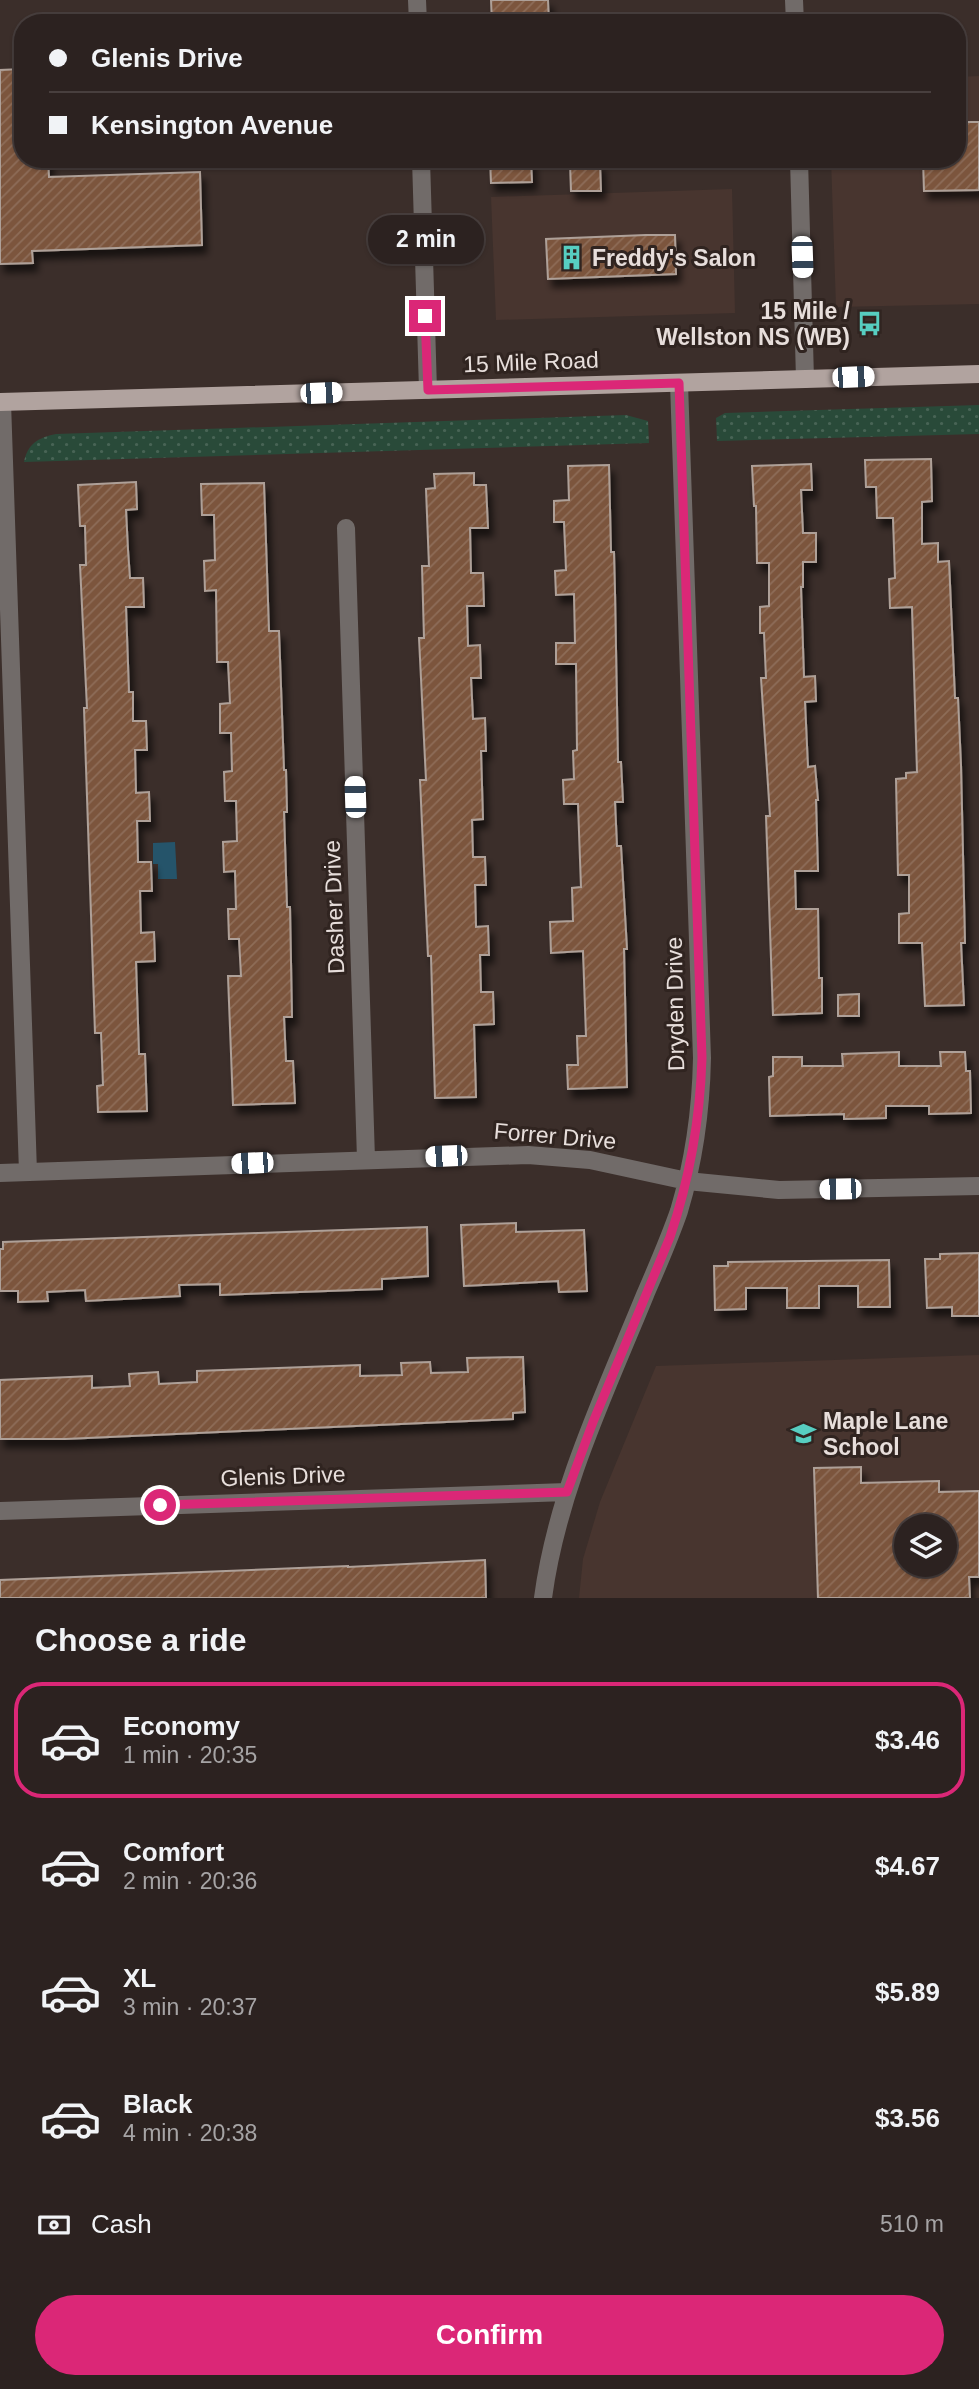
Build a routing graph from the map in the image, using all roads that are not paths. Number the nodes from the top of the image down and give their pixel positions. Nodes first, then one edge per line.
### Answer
1 (421, 168) edge
2 (799, 168) edge
3 (979, 374) edge
4 (805, 379) junction
5 (679, 383) junction
6 (428, 390) junction
7 (1, 402) edge
8 (346, 528) dead end
9 (366, 1159) junction
10 (28, 1172) junction
11 (0, 1173) edge
12 (687, 1181) junction
13 (979, 1186) edge
14 (567, 1492) junction
15 (0, 1511) edge
16 (543, 1598) edge

1 - 6 street
2 - 4 street
3 - 4 main road, 15 Mile Road
4 - 5 main road, 15 Mile Road
5 - 6 main road, 15 Mile Road
5 - 12 street, Dryden Drive
6 - 7 main road, 15 Mile Road
7 - 10 street
8 - 9 street, Dasher Drive
9 - 10 street, Forrer Drive
9 - 12 street, Forrer Drive
10 - 11 street, Forrer Drive
12 - 13 street, Forrer Drive
12 - 14 street, Dryden Drive
14 - 15 street, Glenis Drive
14 - 16 street, Dryden Drive

